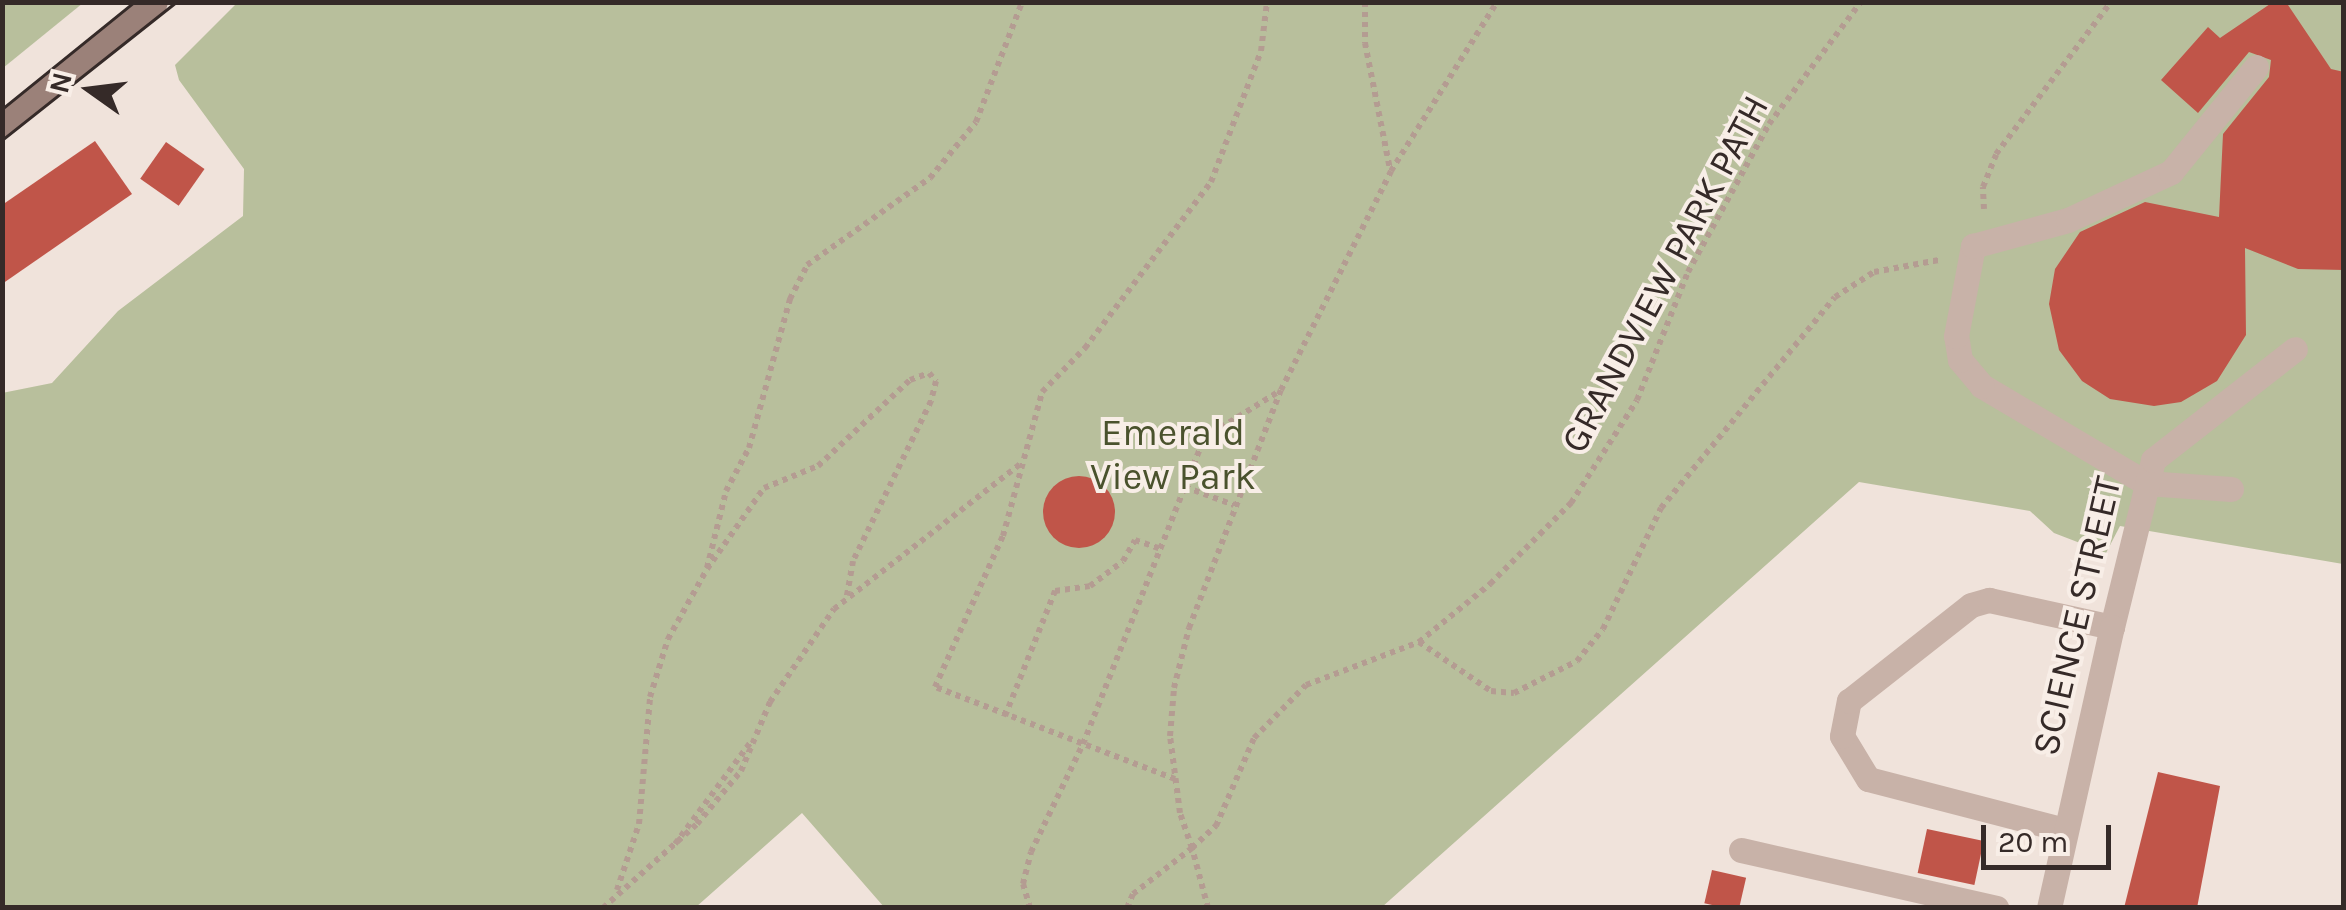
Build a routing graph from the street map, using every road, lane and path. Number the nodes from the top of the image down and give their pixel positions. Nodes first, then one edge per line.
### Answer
1 (155, 2) edge
2 (1022, 2) edge
3 (1267, 2) edge
4 (1365, 2) edge
5 (1497, 2) edge
6 (1860, 2) edge
7 (2111, 2) edge
8 (2256, 67) dead end
9 (2, 125) edge
10 (1391, 171) junction
11 (1973, 246) junction
12 (2295, 349) dead end
13 (1281, 390) junction
14 (1024, 461) junction
15 (2150, 471) junction
16 (1185, 487) junction
17 (2230, 489) dead end
18 (1234, 506) junction
19 (1161, 550) junction
20 (707, 569) junction
21 (847, 595) junction
22 (2112, 627) junction
23 (1418, 642) junction
24 (1005, 716) junction
25 (1083, 744) junction
26 (1175, 779) junction
27 (2066, 830) junction
28 (1192, 848) junction
29 (1740, 850) dead end
30 (618, 890) junction
31 (603, 908) edge
32 (1030, 908) edge
33 (1127, 908) edge
34 (1208, 908) edge
35 (1997, 908) edge
36 (2050, 908) edge

1 - 9 main road
2 - 20 path
3 - 14 path
4 - 10 path
5 - 10 path
6 - 23 path, GRANDVIEW PARK PATH
7 - 11 path
8 - 11 street
10 - 13 path
11 - 15 street
11 - 23 path
12 - 15 street
13 - 16 path
13 - 18 path
14 - 21 path
14 - 24 path
15 - 17 street
15 - 22 street, SCIENCE STREET
16 - 18 path
16 - 19 path
18 - 26 path
19 - 24 path
19 - 25 path
20 - 21 path
20 - 30 path
21 - 30 path
22 - 27 street, SCIENCE STREET
22 - 27 street
23 - 28 path, GRANDVIEW PARK PATH
24 - 25 path
25 - 26 path
25 - 32 path
26 - 28 path
27 - 36 street, SCIENCE STREET
28 - 33 path, GRANDVIEW PARK PATH
28 - 34 path
29 - 35 street
30 - 31 path

